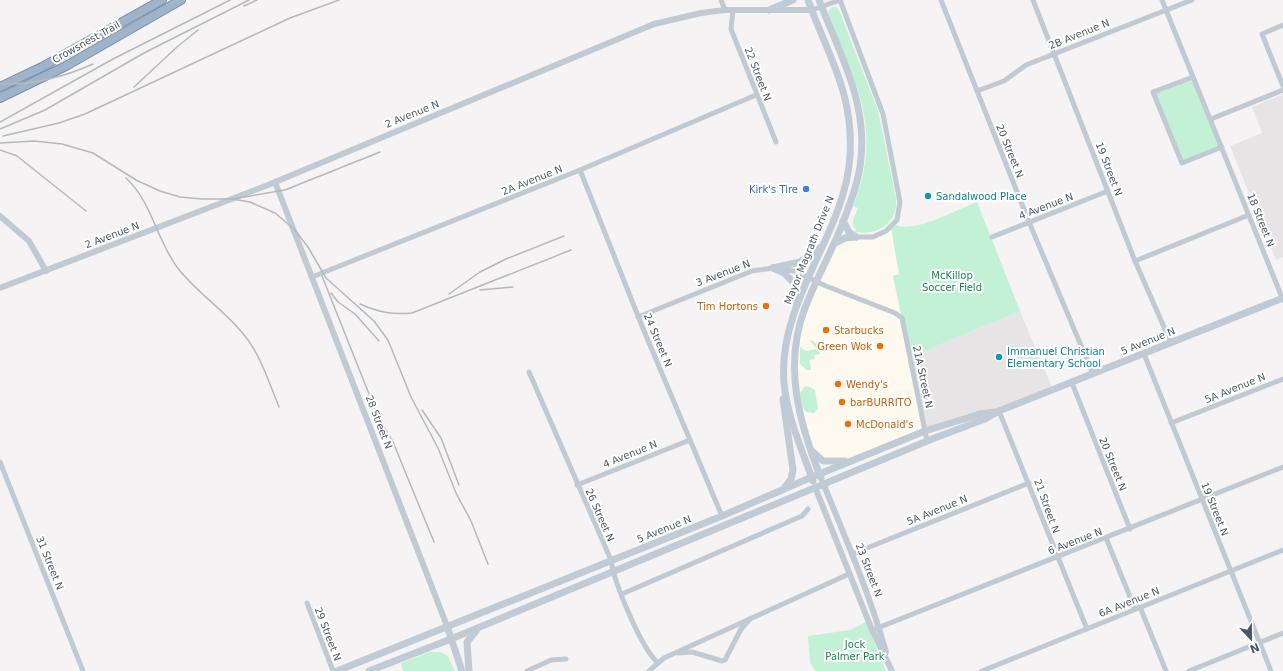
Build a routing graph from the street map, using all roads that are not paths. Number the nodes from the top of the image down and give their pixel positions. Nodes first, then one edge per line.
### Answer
1 (162, 0) edge
2 (181, 0) edge
3 (721, 0) edge
4 (793, 0) edge
5 (808, 0) edge
6 (840, 0) edge
7 (941, 0) edge
8 (1033, 0) edge
9 (1162, 0) edge
10 (1192, 0) edge
11 (820, 3) edge
12 (1166, 9) junction
13 (725, 10) junction
14 (733, 10) junction
15 (769, 10) junction
16 (812, 10) junction
17 (1283, 25) edge
18 (1054, 54) junction
19 (1193, 77) junction
20 (1283, 86) edge
21 (0, 87) edge
22 (1283, 90) edge
23 (977, 91) junction
24 (756, 95) junction
25 (0, 98) edge
26 (1211, 119) junction
27 (776, 142) dead end
28 (1222, 147) junction
29 (580, 170) junction
30 (275, 182) junction
31 (1108, 191) junction
32 (1249, 215) junction
33 (0, 216) edge
34 (843, 221) junction
35 (1029, 222) junction
36 (856, 237) junction
37 (992, 237) dead end
38 (835, 243) junction
39 (824, 244) junction
40 (1135, 261) junction
41 (772, 268) junction
42 (46, 271) junction
43 (808, 276) junction
44 (312, 278) junction
45 (817, 281) junction
46 (0, 288) edge
47 (1283, 299) edge
48 (796, 309) junction
49 (638, 317) junction
50 (902, 318) joint
51 (1171, 343) junction
52 (1144, 354) junction
53 (529, 372) dead end
54 (1093, 374) junction
55 (1283, 379) edge
56 (784, 383) junction
57 (1072, 383) junction
58 (999, 411) junction
59 (1171, 423) junction
60 (925, 431) junction
61 (690, 440) junction
62 (927, 441) junction
63 (810, 449) junction
64 (855, 459) junction
65 (0, 462) edge
66 (1283, 467) edge
67 (820, 474) junction
68 (812, 477) junction
69 (823, 483) junction
70 (1029, 483) junction
71 (577, 485) junction
72 (815, 487) junction
73 (783, 489) junction
74 (1202, 498) junction
75 (808, 509) dead end
76 (722, 516) junction
77 (1130, 529) junction
78 (1106, 538) junction
79 (1283, 550) edge
80 (852, 554) junction
81 (1056, 557) junction
82 (611, 560) junction
83 (1231, 571) junction
84 (613, 572) junction
85 (849, 574) junction
86 (622, 594) junction
87 (307, 603) dead end
88 (1137, 608) junction
89 (752, 617) junction
90 (447, 626) junction
91 (481, 627) junction
92 (879, 627) junction
93 (1087, 629) junction
94 (872, 630) junction
95 (1283, 634) edge
96 (451, 639) junction
97 (1260, 643) junction
98 (674, 653) junction
99 (566, 659) dead end
100 (657, 662) junction
101 (891, 668) edge
102 (986, 670) edge
103 (83, 671) edge
104 (333, 671) edge
105 (337, 671) edge
106 (369, 671) edge
107 (462, 671) edge
108 (469, 671) edge
109 (527, 671) edge
110 (649, 671) edge
111 (1166, 671) edge
112 (1189, 671) edge
113 (1271, 671) edge

1 - 21 highway, Crowsnest Trail
2 - 25 highway, Crowsnest Trail
3 - 13 street
4 - 15 main road
5 - 16 main road, Mayor Magrath Drive N
6 - 11 street, 2 Avenue N
6 - 36 street
7 - 23 street, 20 Street N
8 - 18 street, 19 Street N
9 - 12 street, 18 Street N
10 - 12 street, 2B Avenue N
11 - 16 street, 2 Avenue N
11 - 34 main road, Mayor Magrath Drive N
12 - 18 street, 2B Avenue N
12 - 19 street, 18 Street N
13 - 14 street, 2 Avenue N
13 - 30 street, 2 Avenue N
14 - 15 street, 2 Avenue N
14 - 24 street, 22 Street N
15 - 16 street, 2 Avenue N
16 - 39 main road, Mayor Magrath Drive N
17 - 20 street
18 - 23 street, 2B Avenue N
18 - 31 street, 19 Street N
19 - 26 street, 18 Street N
19 - 28 street
22 - 26 street
23 - 35 street, 20 Street N
24 - 27 street, 22 Street N
24 - 29 street, 2A Avenue N
26 - 28 street, 18 Street N
28 - 32 street, 18 Street N
29 - 44 street, 2A Avenue N
29 - 49 street, 24 Street N
30 - 42 street, 2 Avenue N
30 - 44 street, 28 Street N
31 - 35 street, 4 Avenue N
31 - 40 street, 19 Street N
32 - 40 street
32 - 47 street, 18 Street N
33 - 42 street
34 - 36 main road
34 - 38 main road, Mayor Magrath Drive N
35 - 37 street, 4 Avenue N
35 - 54 street, 20 Street N
36 - 38 main road
38 - 45 main road, Mayor Magrath Drive N
39 - 41 main road
39 - 43 main road, Mayor Magrath Drive N
40 - 51 street, 19 Street N
41 - 43 street, 3 Avenue N
41 - 48 main road
41 - 49 street, 3 Avenue N
42 - 46 street, 2 Avenue N
43 - 45 street, 3 Avenue N
43 - 48 main road, Mayor Magrath Drive N
44 - 90 street, 28 Street N
45 - 50 street, 3 Avenue N
45 - 63 main road, Mayor Magrath Drive N
47 - 51 main road, 5 Avenue N
48 - 56 main road, Mayor Magrath Drive N
49 - 61 street, 24 Street N
50 - 60 street, 21A Street N
51 - 52 main road, 5 Avenue N
52 - 54 main road, 5 Avenue N
52 - 59 street, 19 Street N
53 - 71 street, 26 Street N
54 - 57 main road, 5 Avenue N
55 - 59 street, 5A Avenue N
56 - 68 main road, Mayor Magrath Drive N
56 - 73 main road
57 - 58 main road, 5 Avenue N
57 - 77 street, 20 Street N
58 - 60 main road, 5 Avenue N
58 - 62 main road, 5 Avenue N
58 - 70 street, 21 Street N
59 - 74 street, 19 Street N
60 - 62 street, 21A Street N
60 - 64 main road, 5 Avenue N
61 - 71 street, 4 Avenue N
61 - 76 street, 24 Street N
62 - 69 main road, 5 Avenue N
63 - 64 main road
63 - 67 main road, Mayor Magrath Drive N
64 - 67 main road, 5 Avenue N
65 - 103 street, 31 Street N
66 - 74 street, 6 Avenue N
67 - 68 main road, 5 Avenue N
67 - 69 main road, Mayor Magrath Drive N
68 - 72 main road, Mayor Magrath Drive N
68 - 73 main road, 5 Avenue N
69 - 72 main road, 5 Avenue N
69 - 80 street, 23 Street N
70 - 80 street, 5A Avenue N
70 - 81 street, 21 Street N
71 - 82 street, 26 Street N
72 - 84 main road, 5 Avenue N
72 - 85 street, 23 Street N
73 - 76 main road, 5 Avenue N
74 - 77 street, 6 Avenue N
74 - 83 street, 19 Street N
75 - 86 street
76 - 82 main road, 5 Avenue N
77 - 78 street, 6 Avenue N
78 - 81 street, 6 Avenue N
78 - 88 street
79 - 83 street, 6A Avenue N
80 - 92 street, 23 Street N
81 - 92 street, 6 Avenue N
81 - 93 street, 21 Street N
82 - 84 street, 26 Street N
82 - 90 main road, 5 Avenue N
83 - 88 street, 6A Avenue N
83 - 97 street, 19 Street N
84 - 86 street, 26 Street N
84 - 91 main road, 5 Avenue N
85 - 89 street
85 - 94 street, 23 Street N
86 - 100 street, 26 Street N
87 - 104 street, 29 Street N
88 - 93 street, 6A Avenue N
88 - 111 street
89 - 98 street
89 - 98 street
90 - 96 main road, 28 Street N
90 - 105 main road, 5 Avenue N
91 - 96 main road, 5 Avenue N
91 - 108 main road
92 - 94 street, 6 Avenue N
92 - 101 street, 23 Street N
93 - 102 street, 6A Avenue N
94 - 101 street, 23 Street N
95 - 97 street
96 - 106 main road, 5 Avenue N
96 - 107 main road, 28 Street N
97 - 112 street
97 - 113 street, 19 Street N
98 - 100 street
99 - 109 street
100 - 110 street

